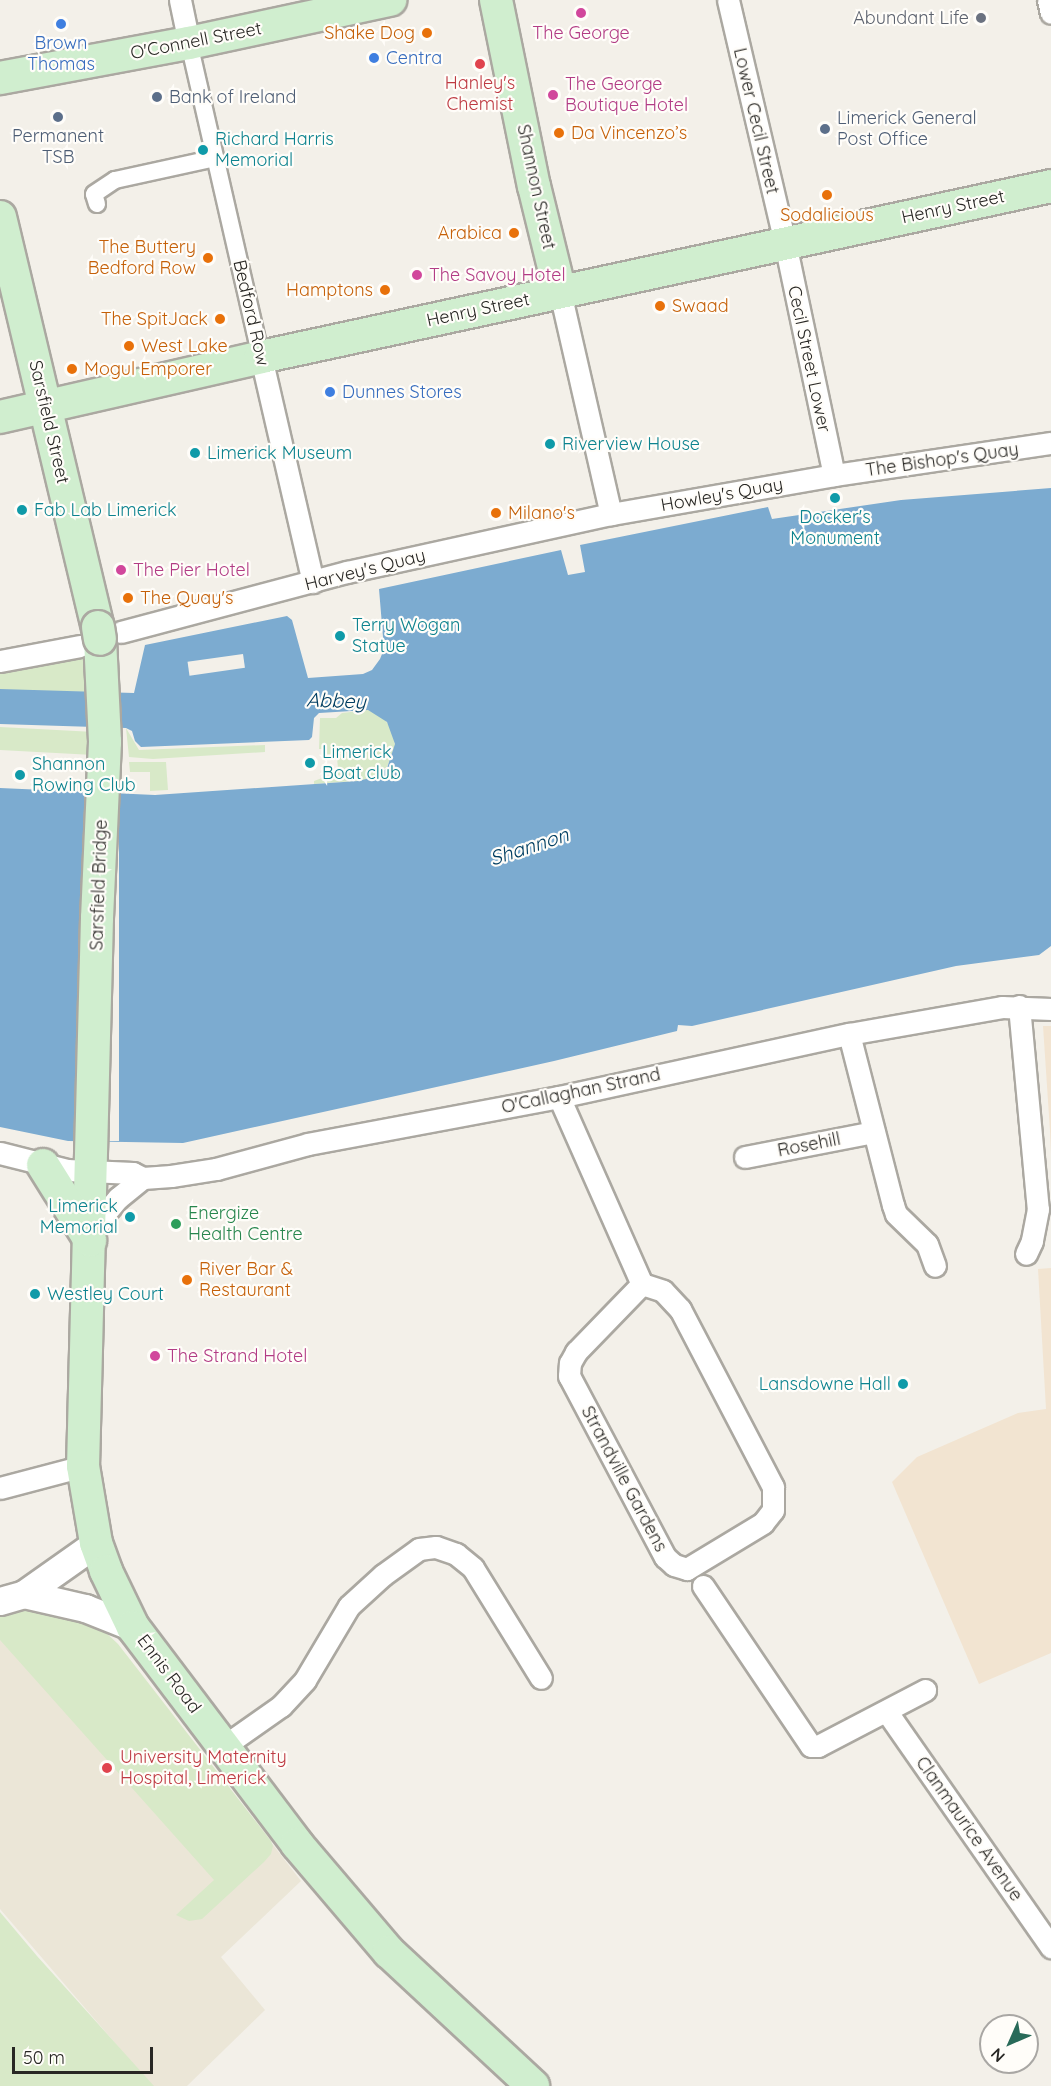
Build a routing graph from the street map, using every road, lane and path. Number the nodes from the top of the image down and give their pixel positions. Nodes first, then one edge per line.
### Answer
1 (180, 0) edge
2 (390, 0) edge
3 (496, 0) edge
4 (728, 0) edge
5 (1048, 0) edge
6 (1051, 13) edge
7 (189, 43) junction
8 (0, 78) edge
9 (216, 158) junction
10 (1051, 186) edge
11 (97, 204) dead end
12 (0, 217) edge
13 (785, 243) junction
14 (560, 292) junction
15 (261, 357) junction
16 (46, 408) junction
17 (0, 417) edge
18 (1051, 443) edge
19 (834, 475) junction
20 (611, 514) junction
21 (313, 582) junction
22 (99, 635) junction
23 (0, 661) edge
24 (1019, 1006) junction
25 (1051, 1009) edge
26 (849, 1034) junction
27 (559, 1097) junction
28 (874, 1132) junction
29 (0, 1153) edge
30 (92, 1157) junction
31 (745, 1157) dead end
32 (43, 1165) junction
33 (143, 1178) junction
34 (90, 1240) junction
35 (1026, 1254) dead end
36 (935, 1266) dead end
37 (642, 1284) junction
38 (83, 1467) junction
39 (0, 1488) edge
40 (96, 1543) junction
41 (703, 1586) dead end
42 (12, 1598) edge
43 (133, 1627) junction
44 (541, 1678) dead end
45 (925, 1690) dead end
46 (887, 1712) junction
47 (224, 1746) junction
48 (1051, 1947) edge
49 (533, 2086) edge

1 - 7 street
2 - 7 main road, O'Connell Street
3 - 14 main road, Shannon Street
4 - 13 street, Lower Cecil Street
5 - 6 street
7 - 8 main road, O'Connell Street
7 - 9 street, Bedford Row
9 - 11 street
9 - 15 street, Bedford Row
10 - 13 main road, Henry Street
12 - 16 main road, Sarsfield Street
13 - 14 main road, Henry Street
13 - 19 street, Cecil Street Lower
14 - 15 main road, Henry Street
14 - 20 street, Shannon Street
15 - 16 main road, Henry Street
15 - 21 street, Bedford Row
16 - 17 main road, Henry Street
16 - 22 main road, Sarsfield Street
18 - 19 street, The Bishop's Quay
19 - 20 street, Howley's Quay
20 - 21 street, Harvey's Quay
21 - 22 street, Harvey's Quay
22 - 23 street, Harvey's Quay
22 - 30 main road, Sarsfield Bridge, bridge
24 - 25 street, O'Callaghan Strand
24 - 26 street, O'Callaghan Strand
24 - 35 street
26 - 27 street, O'Callaghan Strand
26 - 28 street
27 - 33 street, O'Callaghan Strand
27 - 37 street
28 - 31 street, Rosehill
28 - 36 street
29 - 32 street, O'Callaghan Strand
30 - 32 street, O'Callaghan Strand
30 - 33 street, O'Callaghan Strand
30 - 34 main road, Ennis Road
32 - 34 main road
33 - 34 street
34 - 38 main road, Ennis Road
37 - 37 street, Strandville Gardens
38 - 39 street
38 - 40 main road, Ennis Road
40 - 42 street
40 - 43 main road, Ennis Road
41 - 46 street
42 - 43 street
43 - 47 main road, Ennis Road
44 - 47 street
45 - 46 street
46 - 48 street, Clanmaurice Avenue
47 - 49 main road, Ennis Road

